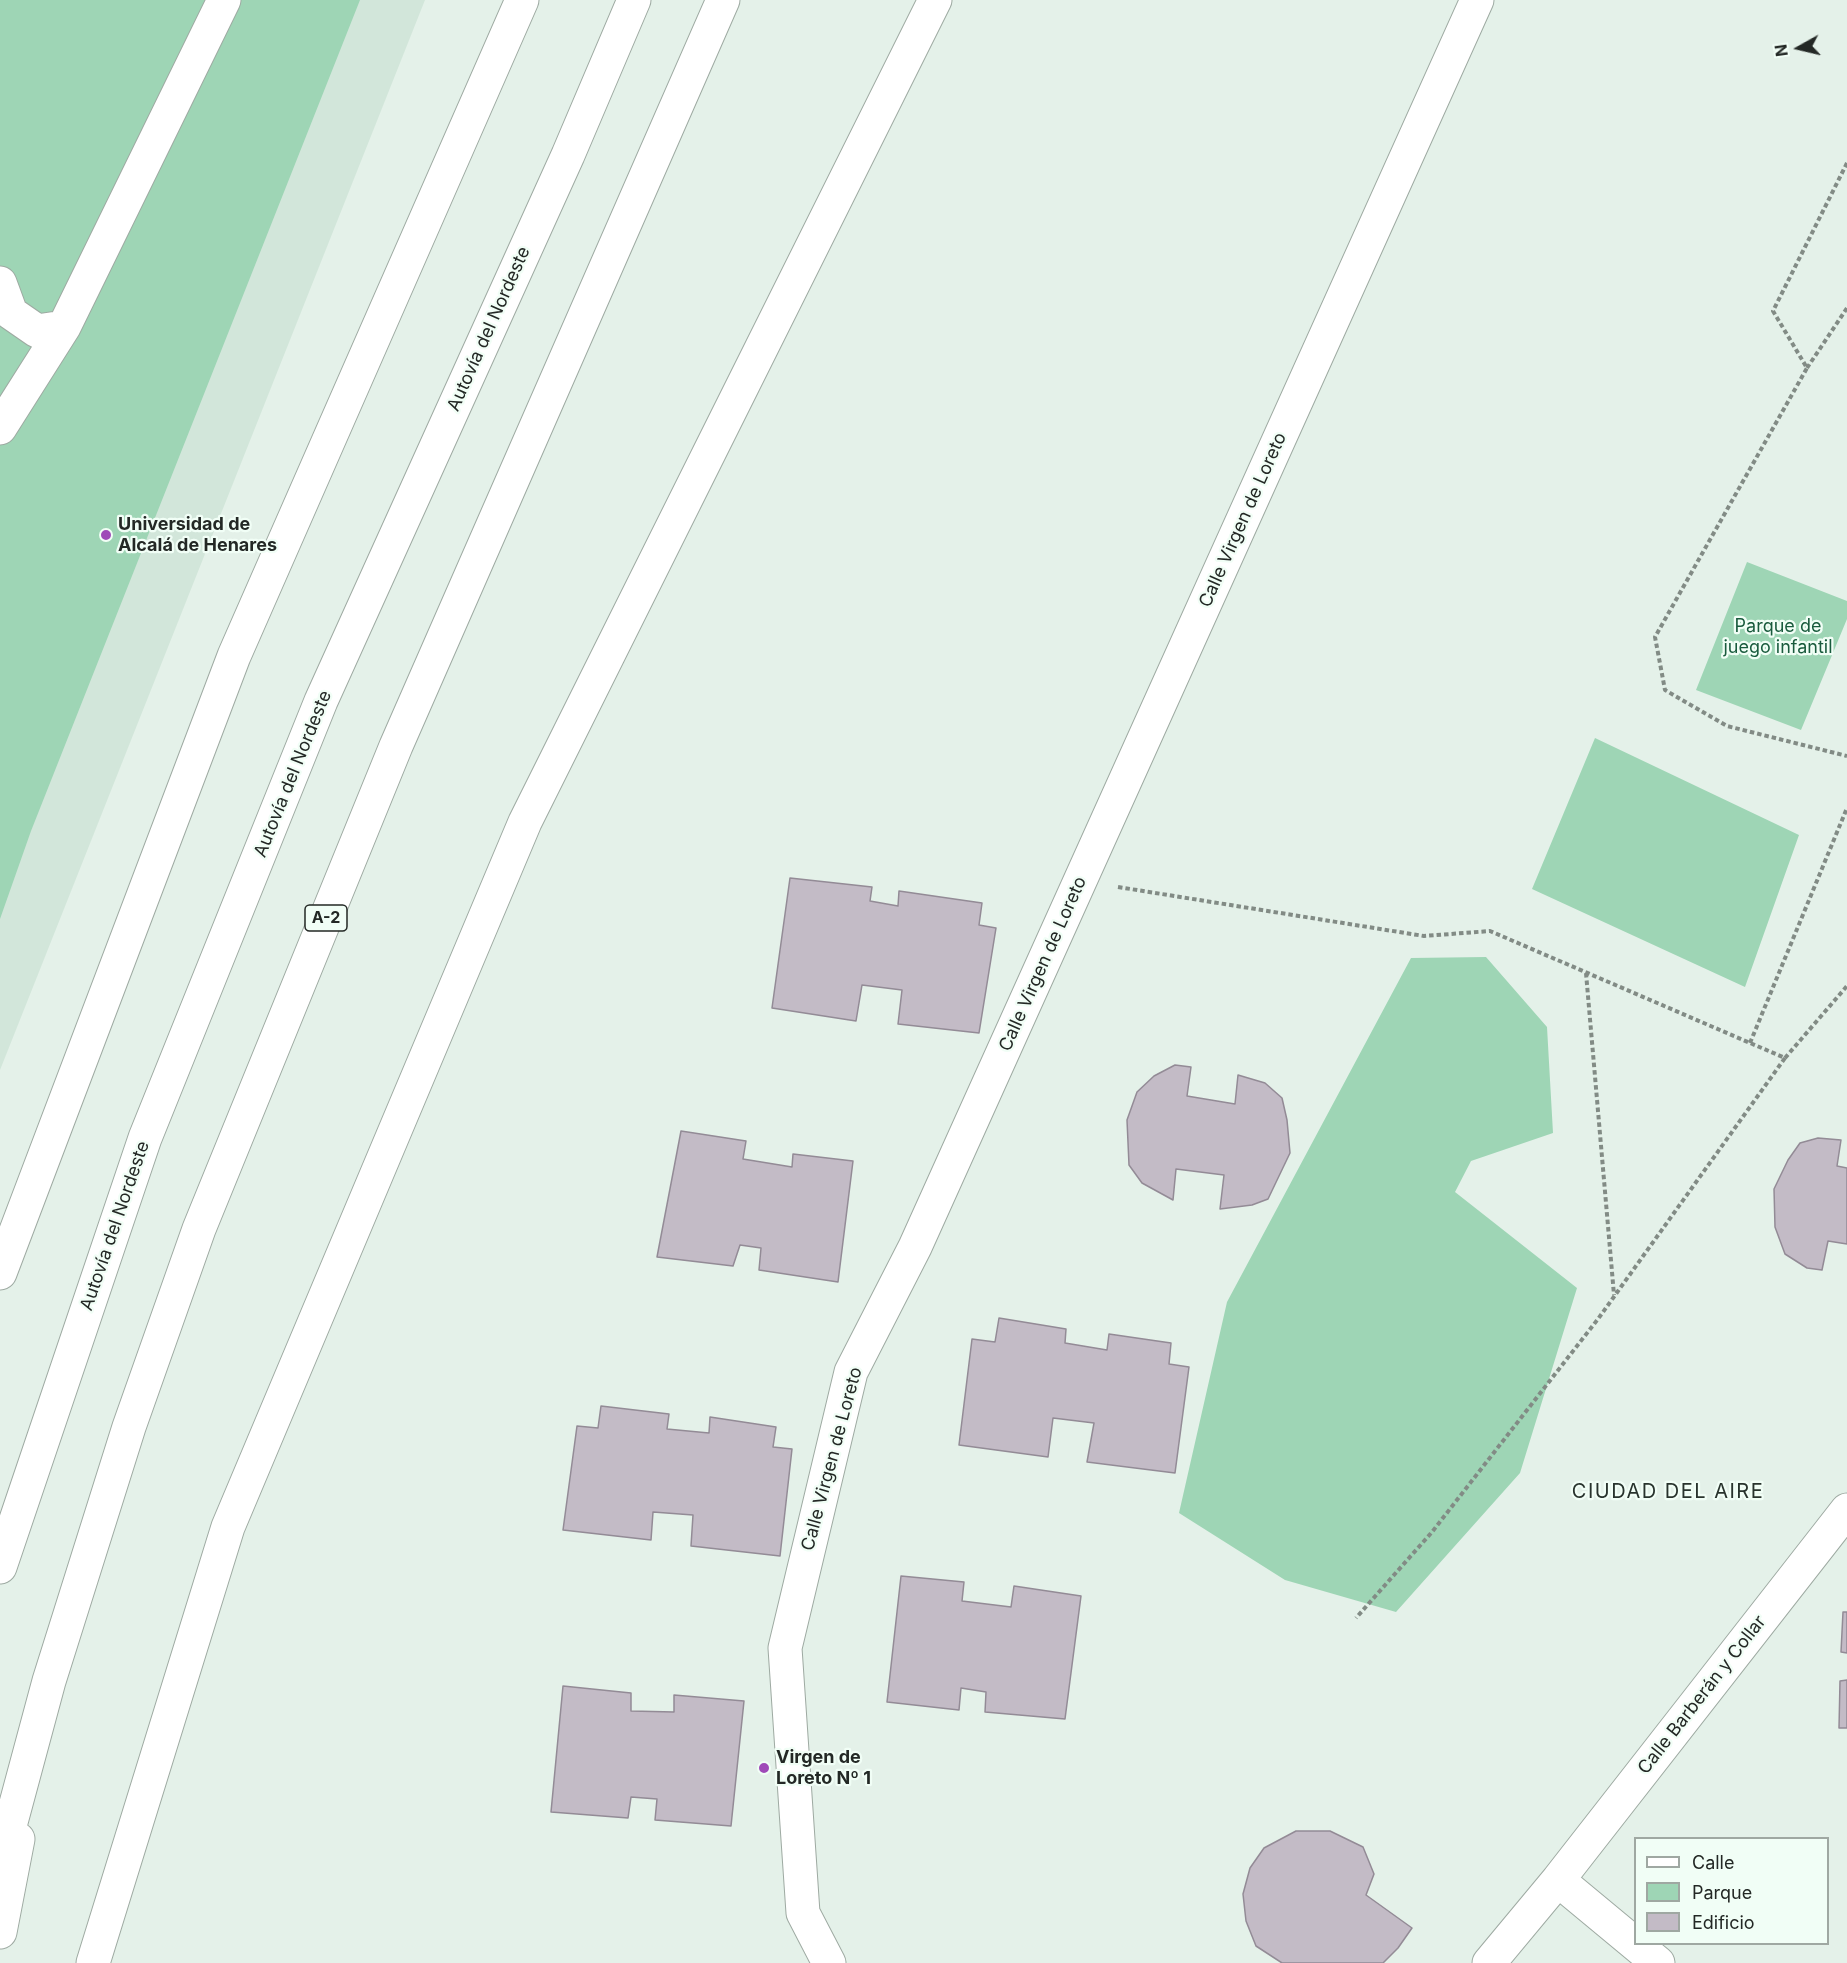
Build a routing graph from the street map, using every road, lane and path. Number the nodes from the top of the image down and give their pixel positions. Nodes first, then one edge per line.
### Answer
1 (224, 0) edge
2 (522, 0) edge
3 (634, 0) edge
4 (723, 0) edge
5 (935, 0) edge
6 (1477, 0) edge
7 (1847, 164) edge
8 (0, 283) edge
9 (1847, 308) edge
10 (64, 327) junction
11 (1807, 368) junction
12 (0, 428) edge
13 (1847, 756) edge
14 (1847, 808) edge
15 (1075, 892) junction
16 (1586, 972) junction
17 (1847, 986) edge
18 (1750, 1043) junction
19 (1785, 1058) junction
20 (0, 1273) edge
21 (1614, 1296) junction
22 (1847, 1510) edge
23 (0, 1567) edge
24 (1356, 1618) dead end
25 (49, 1681) junction
26 (0, 1863) edge
27 (1558, 1880) junction
28 (0, 1932) edge
29 (1634, 1943) edge
30 (1636, 1945) edge
31 (93, 1963) edge
32 (828, 1963) edge
33 (1490, 1963) edge
34 (1658, 1963) edge

1 - 10 main road
2 - 20 main road
3 - 23 main road, Autovía del Nordeste
4 - 25 main road, A-2
5 - 31 main road
6 - 15 main road, Calle Virgen de Loreto
7 - 11 path
8 - 10 main road
9 - 11 path
10 - 12 main road
11 - 13 path
14 - 18 path
15 - 16 path
15 - 32 main road, Calle Virgen de Loreto
16 - 18 path
16 - 21 path
17 - 19 path
18 - 19 path
19 - 21 path
21 - 24 path
22 - 27 main road, Calle Barberán y Collar
25 - 26 main road, A-2
25 - 28 main road
27 - 29 main road
27 - 33 main road, Calle Barberán y Collar
30 - 34 main road

